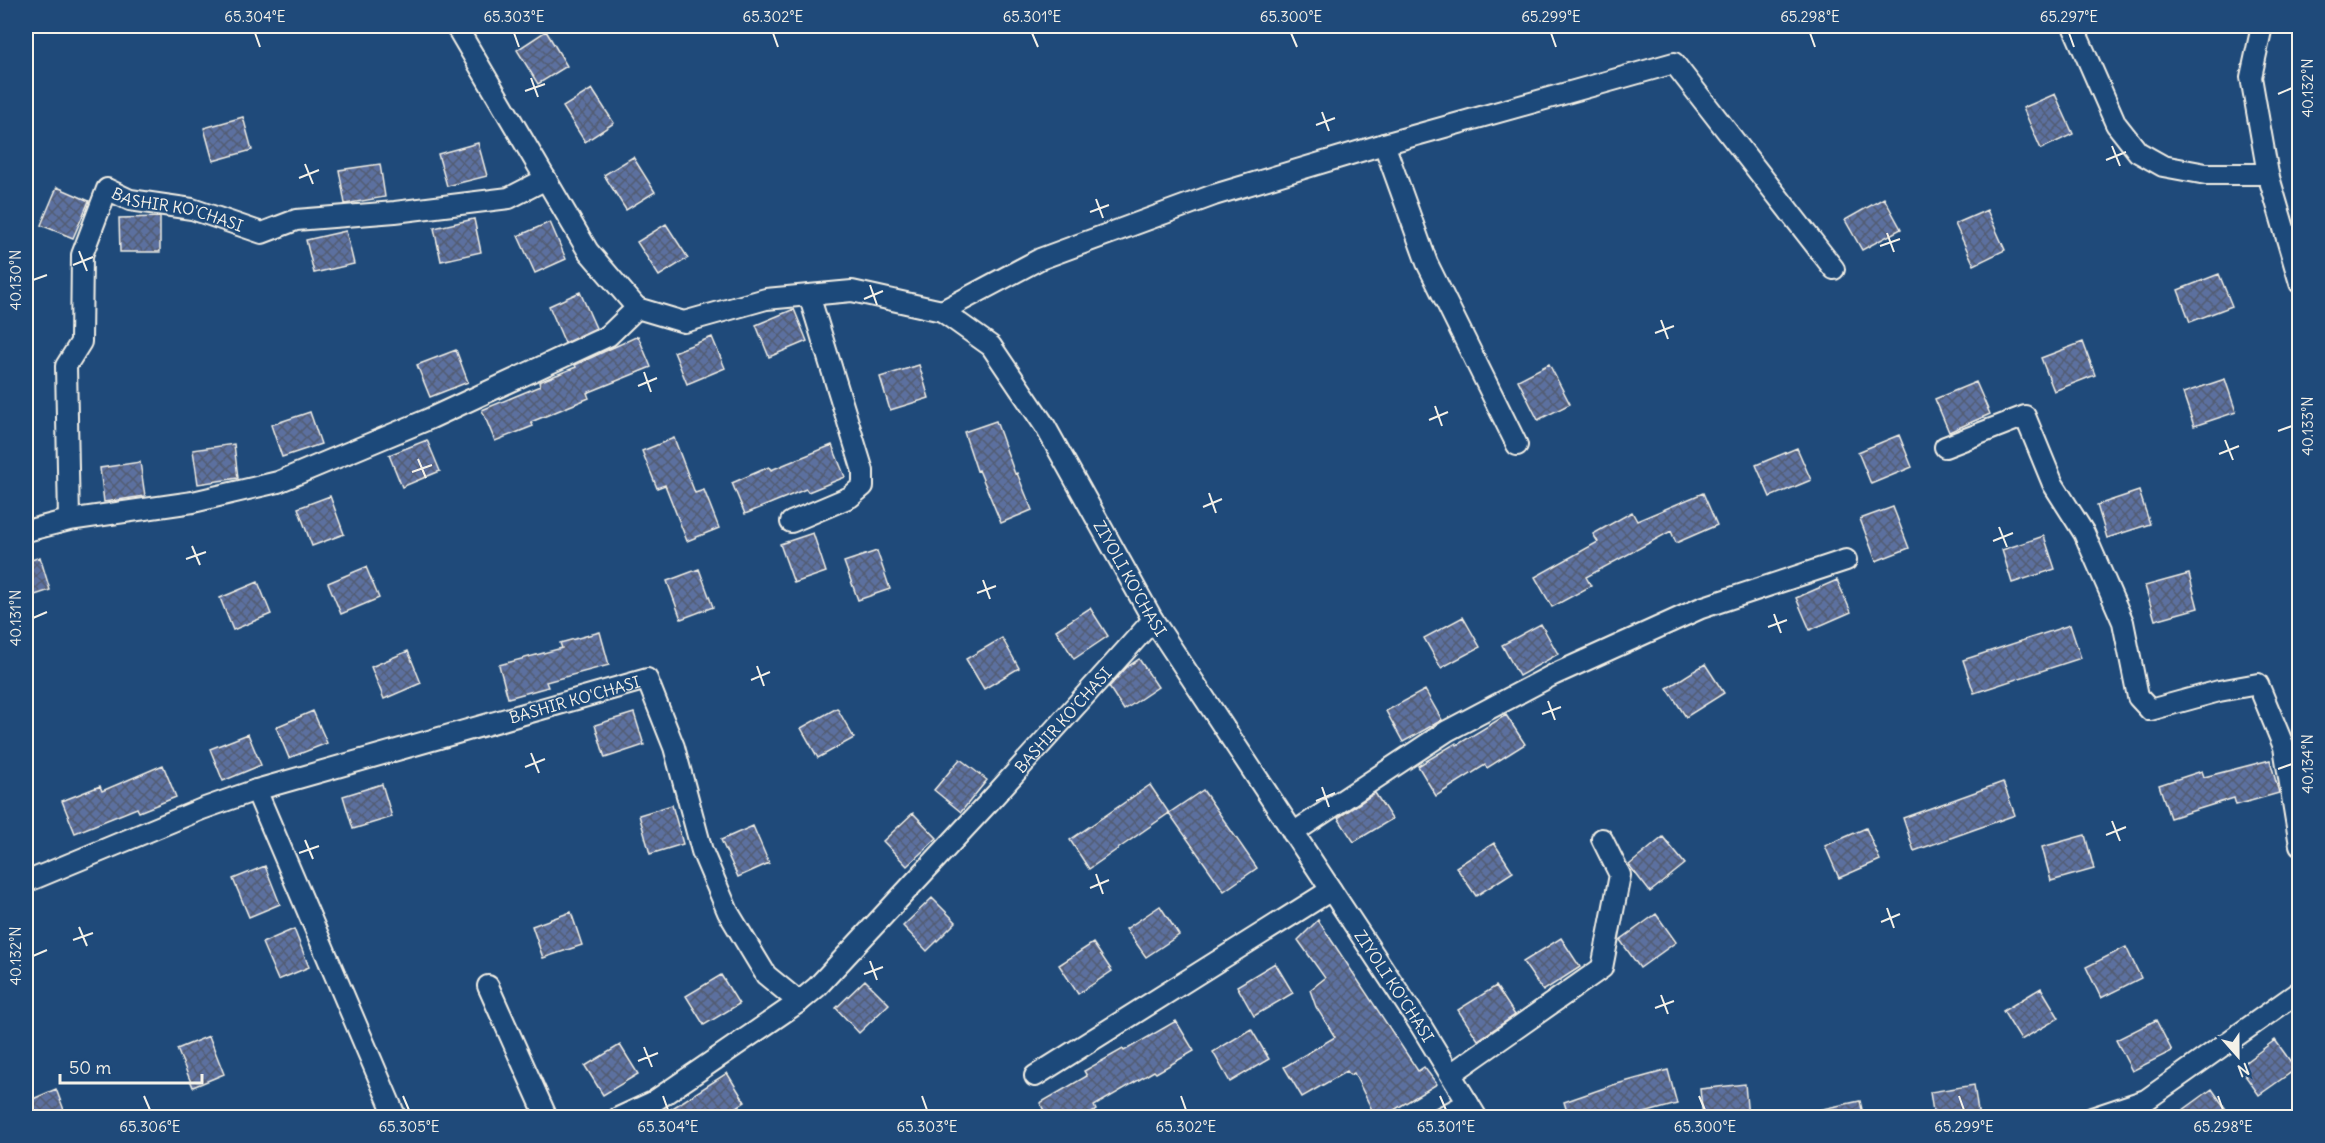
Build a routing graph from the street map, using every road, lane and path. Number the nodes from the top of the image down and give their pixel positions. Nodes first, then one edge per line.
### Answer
1 (456, 26) edge
2 (2073, 26) edge
3 (2262, 26) edge
4 (1384, 144) junction
5 (2268, 174) junction
6 (546, 179) junction
7 (1834, 269) dead end
8 (2300, 283) edge
9 (808, 295) junction
10 (637, 309) junction
11 (942, 311) junction
12 (1517, 445) dead end
13 (1945, 447) dead end
14 (69, 520) junction
15 (791, 522) dead end
16 (26, 531) edge
17 (1846, 560) dead end
18 (1153, 620) junction
19 (256, 790) junction
20 (1293, 833) junction
21 (1602, 839) dead end
22 (2300, 845) edge
23 (26, 882) edge
24 (1331, 890) junction
25 (488, 986) dead end
26 (2300, 991) edge
27 (799, 1002) junction
28 (1451, 1074) junction
29 (1035, 1076) dead end
30 (1473, 1110) edge
31 (396, 1118) edge
32 (547, 1118) edge
33 (618, 1118) edge
34 (1440, 1118) edge
35 (2092, 1118) edge

1 - 6 street
2 - 5 street
3 - 5 street
4 - 7 street
4 - 11 street
4 - 12 street
5 - 8 street
6 - 10 street
6 - 14 street, BASHIR KO'CHASI
9 - 10 street, ZIYOLI KO'CHASI
9 - 11 street, ZIYOLI KO'CHASI
9 - 15 street
10 - 14 street
11 - 18 street, ZIYOLI KO'CHASI
13 - 22 street
14 - 16 street
17 - 20 street
18 - 20 street, ZIYOLI KO'CHASI
18 - 27 street, BASHIR KO'CHASI
19 - 23 street, BASHIR KO'CHASI
19 - 27 street, BASHIR KO'CHASI
19 - 31 street
20 - 24 street, ZIYOLI KO'CHASI
21 - 28 street
24 - 28 street, ZIYOLI KO'CHASI
24 - 29 street
25 - 32 street
26 - 35 street
27 - 33 street, BASHIR KO'CHASI
28 - 30 street, ZIYOLI KO'CHASI
30 - 34 street

